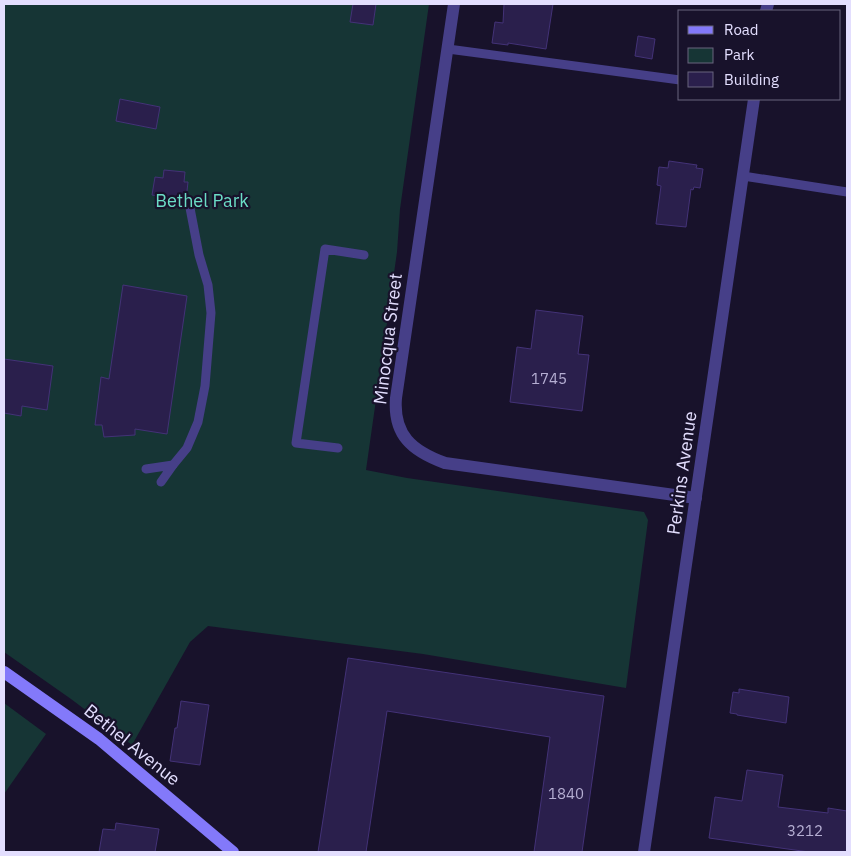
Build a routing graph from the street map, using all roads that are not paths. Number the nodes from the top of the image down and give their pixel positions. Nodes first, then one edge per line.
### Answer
1 (454, 4) edge
2 (448, 49) junction
3 (678, 80) edge
4 (754, 100) edge
5 (743, 176) junction
6 (847, 192) edge
7 (190, 208) dead end
8 (364, 255) dead end
9 (338, 448) dead end
10 (173, 464) junction
11 (146, 469) dead end
12 (161, 482) dead end
13 (696, 498) junction
14 (4, 672) edge
15 (233, 852) edge
16 (644, 852) edge

1 - 2 street, Minocqua Street
2 - 3 lane
2 - 13 street, Minocqua Street
4 - 5 street, Perkins Avenue
5 - 6 lane
5 - 13 street, Perkins Avenue
7 - 10 lane
8 - 9 lane
10 - 11 lane
10 - 12 lane
13 - 16 street, Perkins Avenue
14 - 15 street, Bethel Avenue

